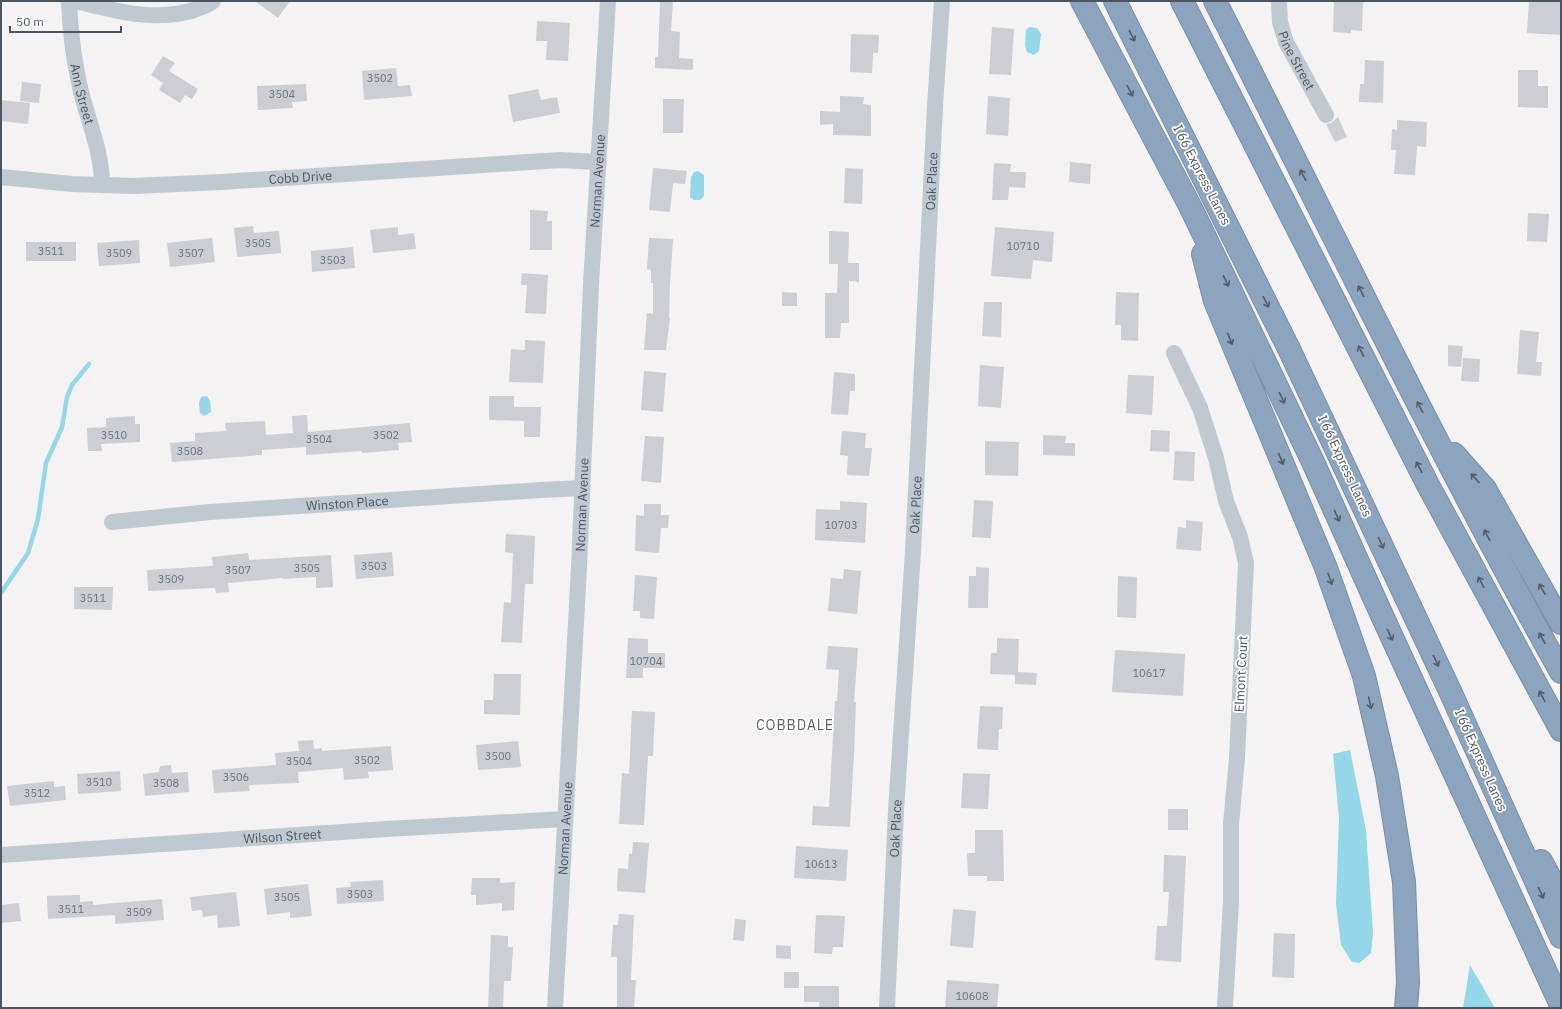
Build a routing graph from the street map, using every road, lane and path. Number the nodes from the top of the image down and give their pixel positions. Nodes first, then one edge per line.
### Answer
1 (69, 1) edge
2 (76, 1) edge
3 (213, 1) edge
4 (608, 1) edge
5 (942, 1) edge
6 (1082, 1) edge
7 (1115, 1) edge
8 (1182, 1) edge
9 (1215, 1) edge
10 (1279, 1) edge
11 (1326, 115) dead end
12 (599, 162) junction
13 (1, 177) edge
14 (102, 185) junction
15 (1191, 208) junction
16 (1174, 353) dead end
17 (1430, 428) junction
18 (582, 488) junction
19 (112, 522) dead end
20 (1561, 623) edge
21 (1561, 672) edge
22 (1450, 691) junction
23 (1561, 730) edge
24 (564, 819) junction
25 (1, 855) edge
26 (1561, 898) edge
27 (1561, 937) edge
28 (1561, 1005) edge
29 (555, 1008) edge
30 (887, 1008) edge
31 (1225, 1008) edge
32 (1406, 1008) edge

1 - 14 street, Ann Street
2 - 3 street
4 - 12 street, Norman Avenue
5 - 30 street, Oak Place
6 -> 15 highway
7 -> 22 highway, I 66 Express Lanes
23 -> 8 highway
17 -> 9 highway
10 - 11 street, Pine Street
12 - 14 street, Cobb Drive
12 - 18 street, Norman Avenue
13 - 14 street, Cobb Drive
15 -> 28 highway
15 -> 32 highway
16 - 31 street, Elmont Court
20 -> 17 highway
21 -> 17 highway
18 - 19 street, Winston Place
18 - 24 street, Norman Avenue
22 - 26 highway
22 -> 27 highway, I 66 Express Lanes
24 - 25 street, Wilson Street
24 - 29 street, Norman Avenue

